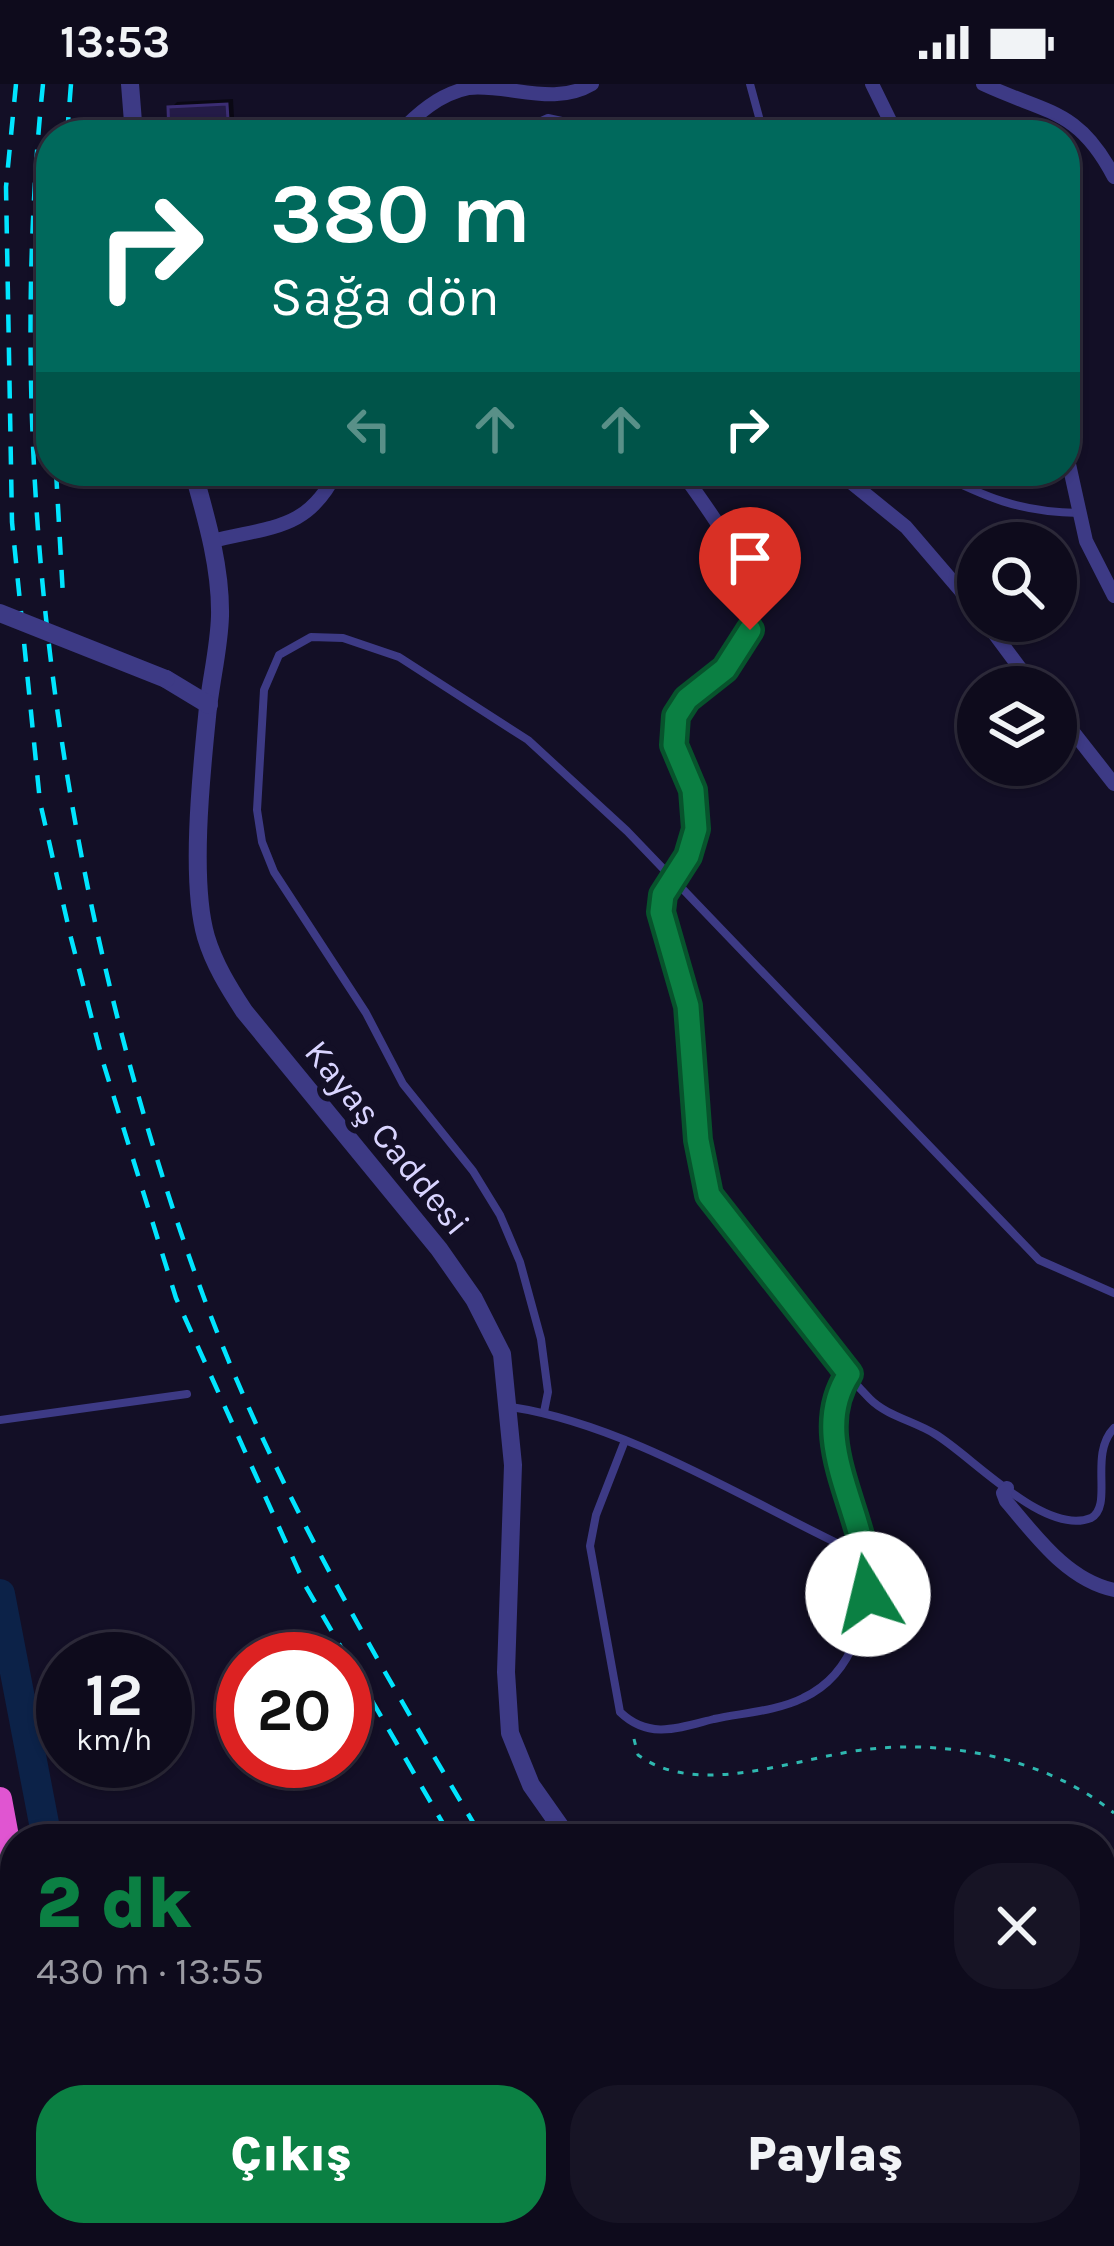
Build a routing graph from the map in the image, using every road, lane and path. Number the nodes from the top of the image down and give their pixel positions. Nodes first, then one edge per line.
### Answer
1 (130, 84) edge
2 (592, 84) edge
3 (750, 84) edge
4 (872, 84) edge
5 (983, 84) edge
6 (133, 120) edge
7 (410, 120) edge
8 (759, 120) edge
9 (889, 120) edge
10 (1063, 120) edge
11 (1080, 128) edge
12 (1114, 177) edge
13 (197, 486) edge
14 (330, 486) edge
15 (691, 486) edge
16 (855, 486) edge
17 (965, 486) edge
18 (1073, 486) edge
19 (1079, 513) junction
20 (212, 541) junction
21 (957, 586) edge
22 (1114, 596) edge
23 (0, 614) edge
24 (209, 705) junction
25 (1077, 737) edge
26 (1114, 784) edge
27 (672, 880) junction
28 (1114, 1293) edge
29 (849, 1374) junction
30 (187, 1394) dead end
31 (510, 1406) junction
32 (544, 1412) junction
33 (0, 1420) edge
34 (1114, 1428) edge
35 (624, 1443) junction
36 (1007, 1488) junction
37 (864, 1550) junction
38 (1114, 1590) edge
39 (638, 1726) junction
40 (1114, 1813) edge
41 (558, 1824) edge

1 - 6 street
2 - 7 street
3 - 8 lane
4 - 9 street
5 - 10 street
11 - 12 street
13 - 20 street, Kayaş Caddesi
14 - 20 street
15 - 27 street
16 - 21 street
17 - 19 lane
18 - 19 street
19 - 22 street
20 - 24 street, Kayaş Caddesi
23 - 24 street, bridge
24 - 31 street, Kayaş Caddesi
25 - 26 street
27 - 28 lane
27 - 29 lane
27 - 32 lane
29 - 36 lane
29 - 37 lane
30 - 33 lane
31 - 32 lane
31 - 41 street, Kayaş Caddesi
32 - 35 lane
34 - 36 lane
35 - 37 lane
35 - 39 lane
36 - 38 street
37 - 39 lane
39 - 40 path

